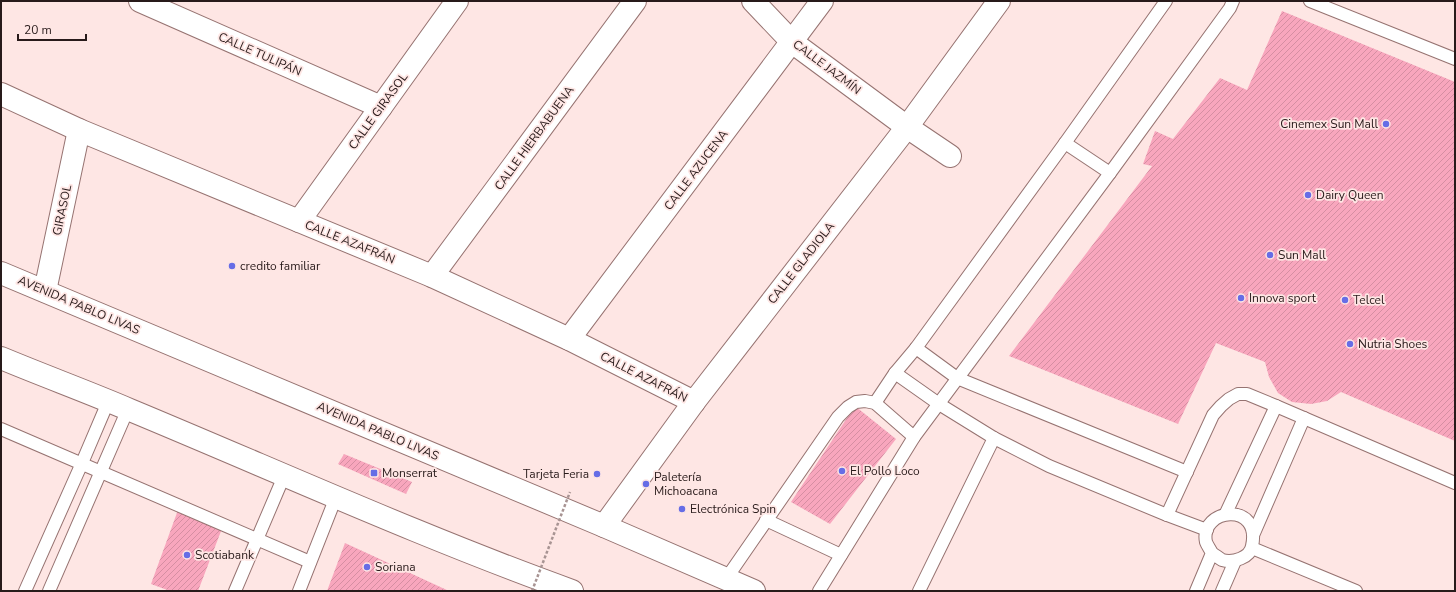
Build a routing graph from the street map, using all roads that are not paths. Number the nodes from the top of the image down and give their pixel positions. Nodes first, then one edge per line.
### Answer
1 (140, 1) edge
2 (457, 1) edge
3 (635, 1) edge
4 (753, 1) edge
5 (822, 1) edge
6 (999, 1) edge
7 (1166, 1) edge
8 (1233, 1) edge
9 (1310, 1) edge
10 (792, 42) junction
11 (1455, 59) edge
12 (1, 94) edge
13 (381, 107) junction
14 (907, 127) junction
15 (79, 130) junction
16 (1065, 143) junction
17 (950, 156) dead end
18 (1110, 174) junction
19 (299, 221) junction
20 (1, 273) edge
21 (432, 276) junction
22 (45, 291) junction
23 (569, 339) junction
24 (916, 348) junction
25 (1, 358) edge
26 (895, 373) junction
27 (957, 378) junction
28 (108, 402) junction
29 (694, 402) junction
30 (875, 403) junction
31 (939, 404) junction
32 (1276, 406) junction
33 (128, 409) junction
34 (1304, 418) junction
35 (1, 429) edge
36 (914, 437) junction
37 (994, 438) junction
38 (82, 463) junction
39 (101, 471) junction
40 (1187, 472) junction
41 (284, 476) junction
42 (1455, 483) edge
43 (336, 497) junction
44 (1226, 514) junction
45 (1167, 515) junction
46 (766, 520) junction
47 (55, 524) junction
48 (604, 526) junction
49 (1207, 530) junction
50 (75, 532) junction
51 (1254, 533) junction
52 (257, 539) junction
53 (1252, 548) junction
54 (1212, 553) junction
55 (841, 555) junction
56 (1235, 561) junction
57 (310, 562) junction
58 (726, 579) junction
59 (25, 591) edge
60 (49, 591) edge
61 (235, 591) edge
62 (299, 591) edge
63 (572, 591) edge
64 (754, 591) edge
65 (819, 591) edge
66 (918, 591) edge
67 (1196, 591) edge
68 (1222, 591) edge
69 (1356, 591) edge

1 - 13 street, CALLE TULIPÁN
2 - 13 street, CALLE GIRASOL
3 - 21 street, CALLE HIERBABUENA
4 - 10 street, CALLE JAZMÍN
5 - 10 street, CALLE AZUCENA
6 - 14 street, CALLE GLADIOLA
7 - 16 lane
8 - 18 lane
9 - 11 lane
10 - 14 street, CALLE JAZMÍN
10 - 23 street, CALLE AZUCENA
12 - 15 street, CALLE AZAFRÁN
13 - 19 street, CALLE GIRASOL
14 - 17 street, CALLE JAZMÍN
14 - 29 street, CALLE GLADIOLA
15 - 19 street, CALLE AZAFRÁN
15 - 22 street, GIRASOL
16 - 18 lane
16 - 24 lane
18 - 27 lane
19 - 21 street, CALLE AZAFRÁN
20 - 22 street, AVENIDA PABLO LIVAS
21 - 23 street, CALLE AZAFRÁN
22 - 48 street, AVENIDA PABLO LIVAS
23 - 29 street, CALLE AZAFRÁN
24 - 26 lane
24 - 27 lane
25 - 28 street
26 - 30 lane
26 - 31 lane
27 - 31 lane
27 - 40 lane
28 - 33 street
28 - 38 lane
29 - 48 street, CALLE GLADIOLA
30 - 36 lane
30 - 46 lane
31 - 36 lane
31 - 37 lane
32 - 34 lane
32 - 40 lane
32 - 44 lane
33 - 39 lane
33 - 41 street
34 - 42 lane
34 - 51 lane
35 - 38 lane
36 - 55 lane
37 - 45 lane
37 - 66 lane
38 - 39 lane
38 - 47 lane
39 - 50 lane
39 - 52 lane
40 - 45 lane
41 - 43 street
41 - 52 lane
43 - 57 lane
43 - 63 street
44 - 49 lane
44 - 51 lane
45 - 49 lane
46 - 55 lane
46 - 58 lane
47 - 50 lane
47 - 59 lane
48 - 58 street, AVENIDA PABLO LIVAS
49 - 54 lane
50 - 60 lane
51 - 53 lane
52 - 57 lane
52 - 61 lane
53 - 56 lane
53 - 69 lane
54 - 56 lane
54 - 67 lane
55 - 65 lane
56 - 68 lane
57 - 62 lane
58 - 64 street, AVENIDA PABLO LIVAS

